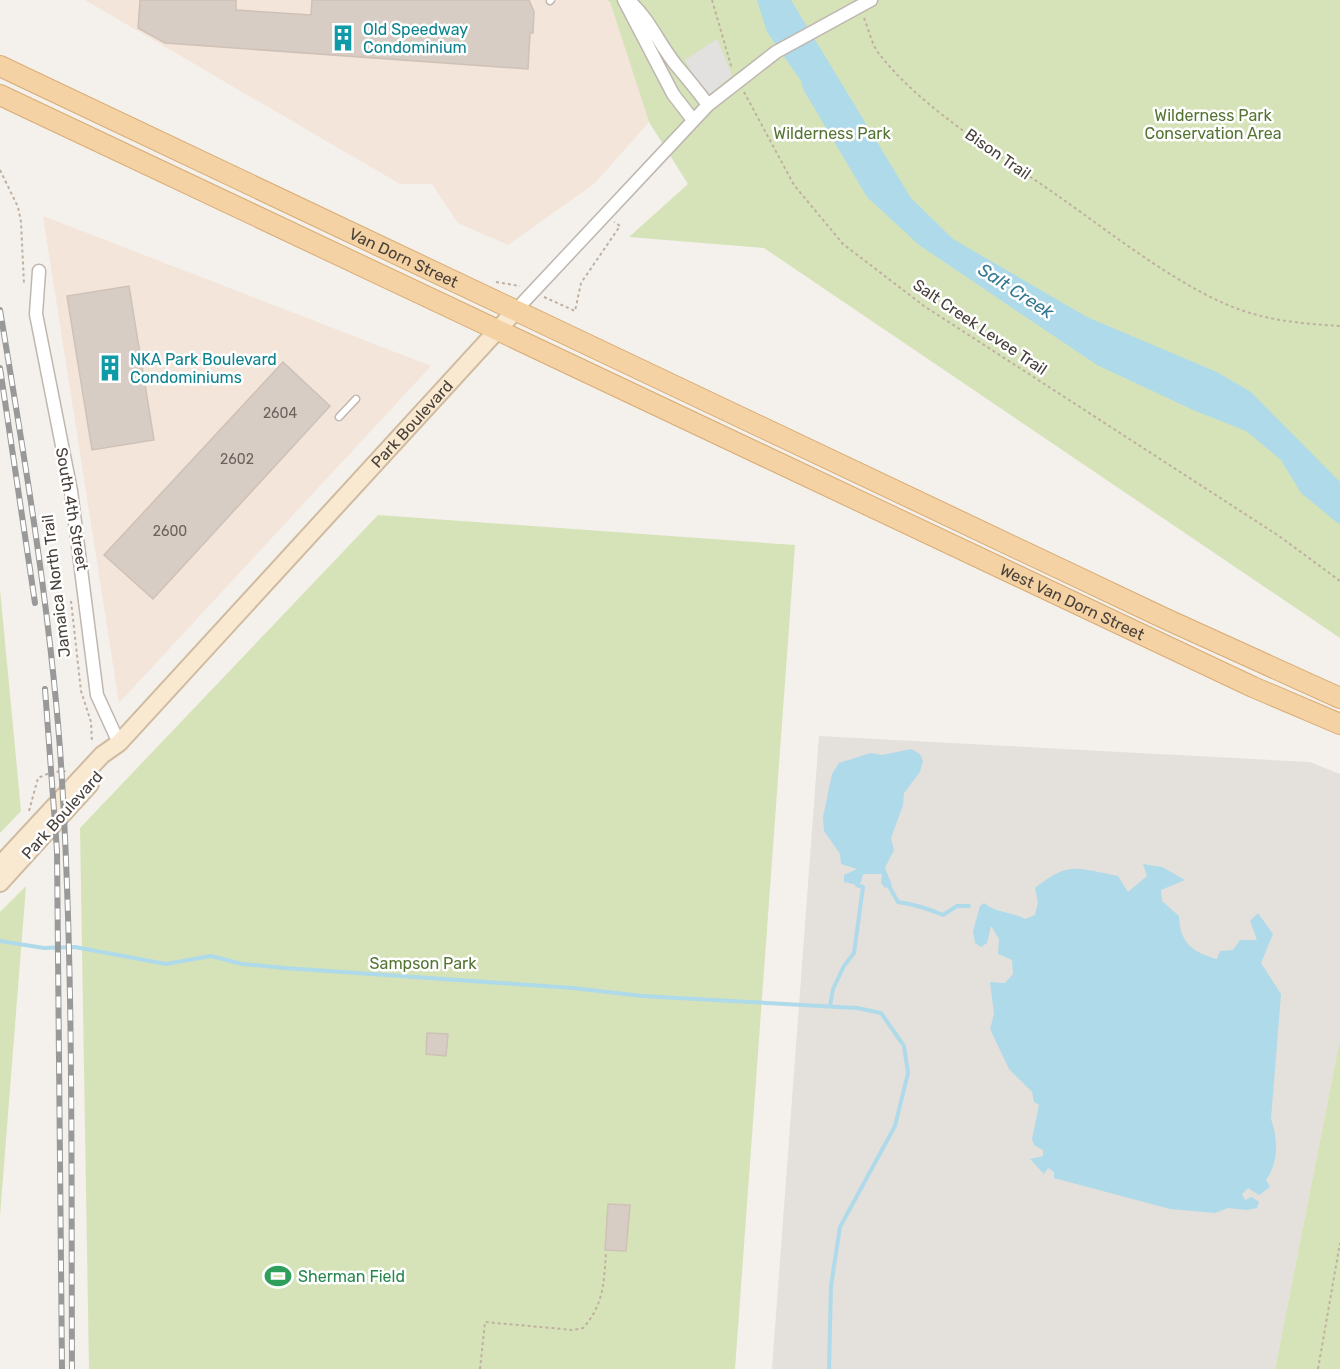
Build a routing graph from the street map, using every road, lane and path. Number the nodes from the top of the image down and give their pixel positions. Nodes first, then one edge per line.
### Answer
1 (626, 0) edge
2 (712, 0) edge
3 (871, 0) edge
4 (855, 7) junction
5 (0, 66) edge
6 (736, 81) junction
7 (0, 95) edge
8 (708, 105) junction
9 (693, 120) junction
10 (0, 170) edge
11 (604, 215) junction
12 (39, 271) dead end
13 (24, 286) dead end
14 (563, 306) dead end
15 (515, 311) junction
16 (1340, 326) edge
17 (498, 330) junction
18 (356, 399) dead end
19 (339, 417) dead end
20 (808, 449) joint
21 (808, 475) joint
22 (1340, 582) edge
23 (70, 597) dead end
24 (1340, 698) edge
25 (1340, 724) edge
26 (119, 743) junction
27 (92, 746) dead end
28 (74, 769) dead end
29 (28, 815) dead end
30 (0, 865) edge
31 (0, 883) edge
32 (1340, 1243) edge
33 (606, 1252) dead end
34 (480, 1369) edge
35 (1318, 1369) edge

1 - 8 street
1 - 9 street
2 - 6 path, Salt Creek Levee Trail
3 - 4 street
4 - 6 street
4 - 16 path, Bison Trail
5 - 15 main road, Van Dorn Street
6 - 8 street
6 - 22 path, Salt Creek Levee Trail
7 - 17 main road, Van Dorn Street
8 - 9 street, Park Boulevard
9 - 11 street, Park Boulevard
10 - 13 path
11 - 14 path
11 - 15 street, Park Boulevard
12 - 26 street, South 4th Street
15 - 17 main road, Park Boulevard
15 - 20 main road, Van Dorn Street
17 - 21 main road, Van Dorn Street
17 - 26 main road, Park Boulevard
18 - 19 lane
20 - 24 main road, West Van Dorn Street
21 - 25 main road, West Van Dorn Street
23 - 27 path, Jamaica North Trail
26 - 30 main road, Park Boulevard
26 - 31 main road, Park Boulevard
28 - 29 path
32 - 35 path
33 - 34 path

